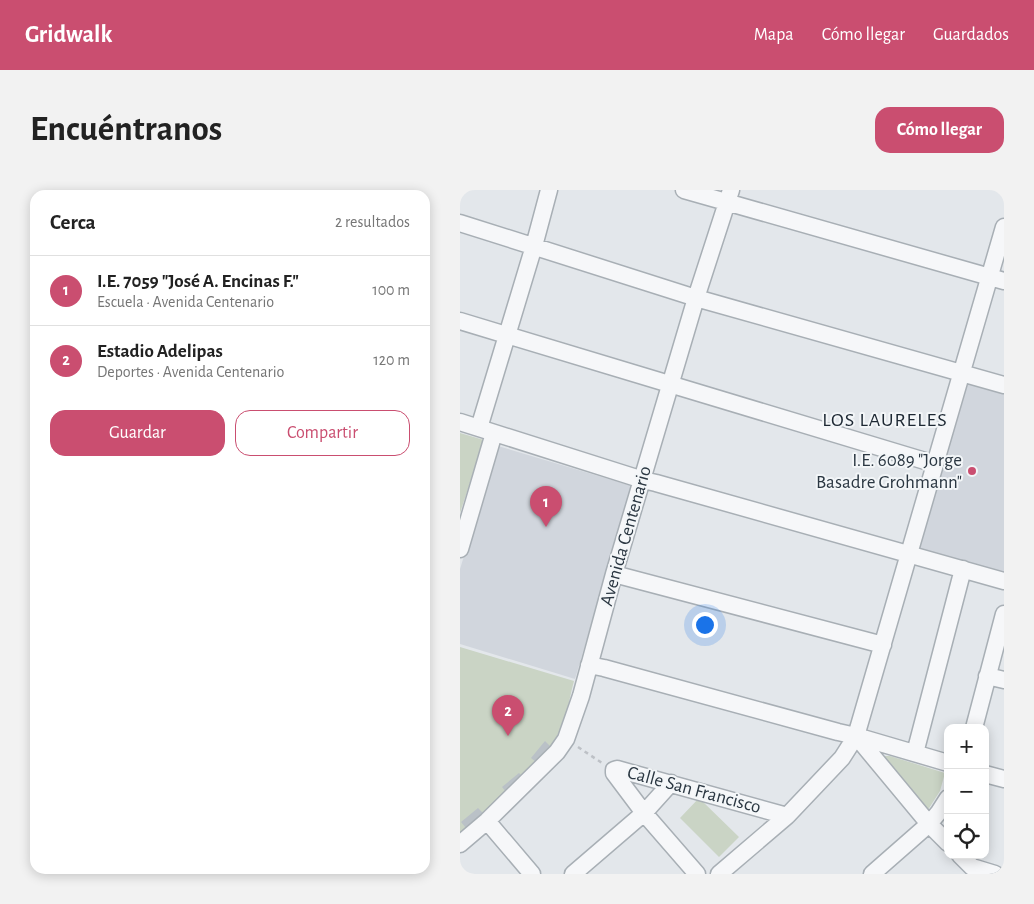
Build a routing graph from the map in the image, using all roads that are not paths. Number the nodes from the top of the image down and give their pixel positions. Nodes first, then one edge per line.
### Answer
1 (549, 190) edge
2 (684, 190) edge
3 (729, 196) edge
4 (460, 223) edge
5 (1004, 227) edge
6 (534, 246) junction
7 (997, 279) edge
8 (696, 298) junction
9 (460, 321) edge
10 (508, 335) junction
11 (962, 373) junction
12 (670, 385) junction
13 (1004, 386) edge
14 (460, 422) edge
15 (486, 431) junction
16 (935, 464) junction
17 (643, 480) junction
18 (460, 549) edge
19 (910, 553) junction
20 (963, 569) junction
21 (614, 574) junction
22 (1004, 581) edge
23 (1004, 614) edge
24 (883, 645) junction
25 (589, 665) junction
26 (988, 676) junction
27 (1004, 680) edge
28 (975, 724) edge
29 (856, 736) junction
30 (915, 754) junction
31 (944, 762) edge
32 (989, 775) edge
33 (1004, 779) edge
34 (672, 783) junction
35 (944, 804) edge
36 (644, 813) junction
37 (787, 816) junction
38 (487, 821) junction
39 (929, 824) junction
40 (944, 839) edge
41 (460, 844) edge
42 (964, 859) edge
43 (975, 871) edge
44 (532, 874) edge
45 (573, 874) edge
46 (697, 874) edge
47 (720, 874) edge
48 (872, 874) edge
49 (995, 874) edge

1 - 6 street
2 - 3 street
3 - 7 street
3 - 8 street, Avenida Centenario
4 - 6 street
5 - 7 street
6 - 8 street
6 - 10 street
7 - 11 street
8 - 11 street
8 - 12 street, Avenida Centenario
9 - 10 street
10 - 12 street
10 - 15 street
11 - 13 street
11 - 16 street
12 - 16 street
12 - 17 street, Avenida Centenario
14 - 15 street
15 - 17 street
15 - 18 street
16 - 19 street
17 - 19 street
17 - 21 street, Avenida Centenario
19 - 20 street
19 - 24 street
20 - 22 street
20 - 30 street
21 - 24 street
21 - 25 street, Avenida Centenario
23 - 26 street
24 - 29 street
25 - 29 street
25 - 38 street, Avenida Centenario
26 - 27 street
26 - 28 street
29 - 30 street
29 - 37 street
29 - 39 street
30 - 31 street
32 - 33 street
34 - 36 street
34 - 36 street, Calle San Francisco
34 - 37 street, Calle San Francisco
35 - 39 street
36 - 45 street
36 - 46 street, Calle San Francisco
37 - 47 street
38 - 41 street, Avenida Centenario
38 - 44 street
39 - 40 street
39 - 48 street
42 - 43 street
43 - 49 street

